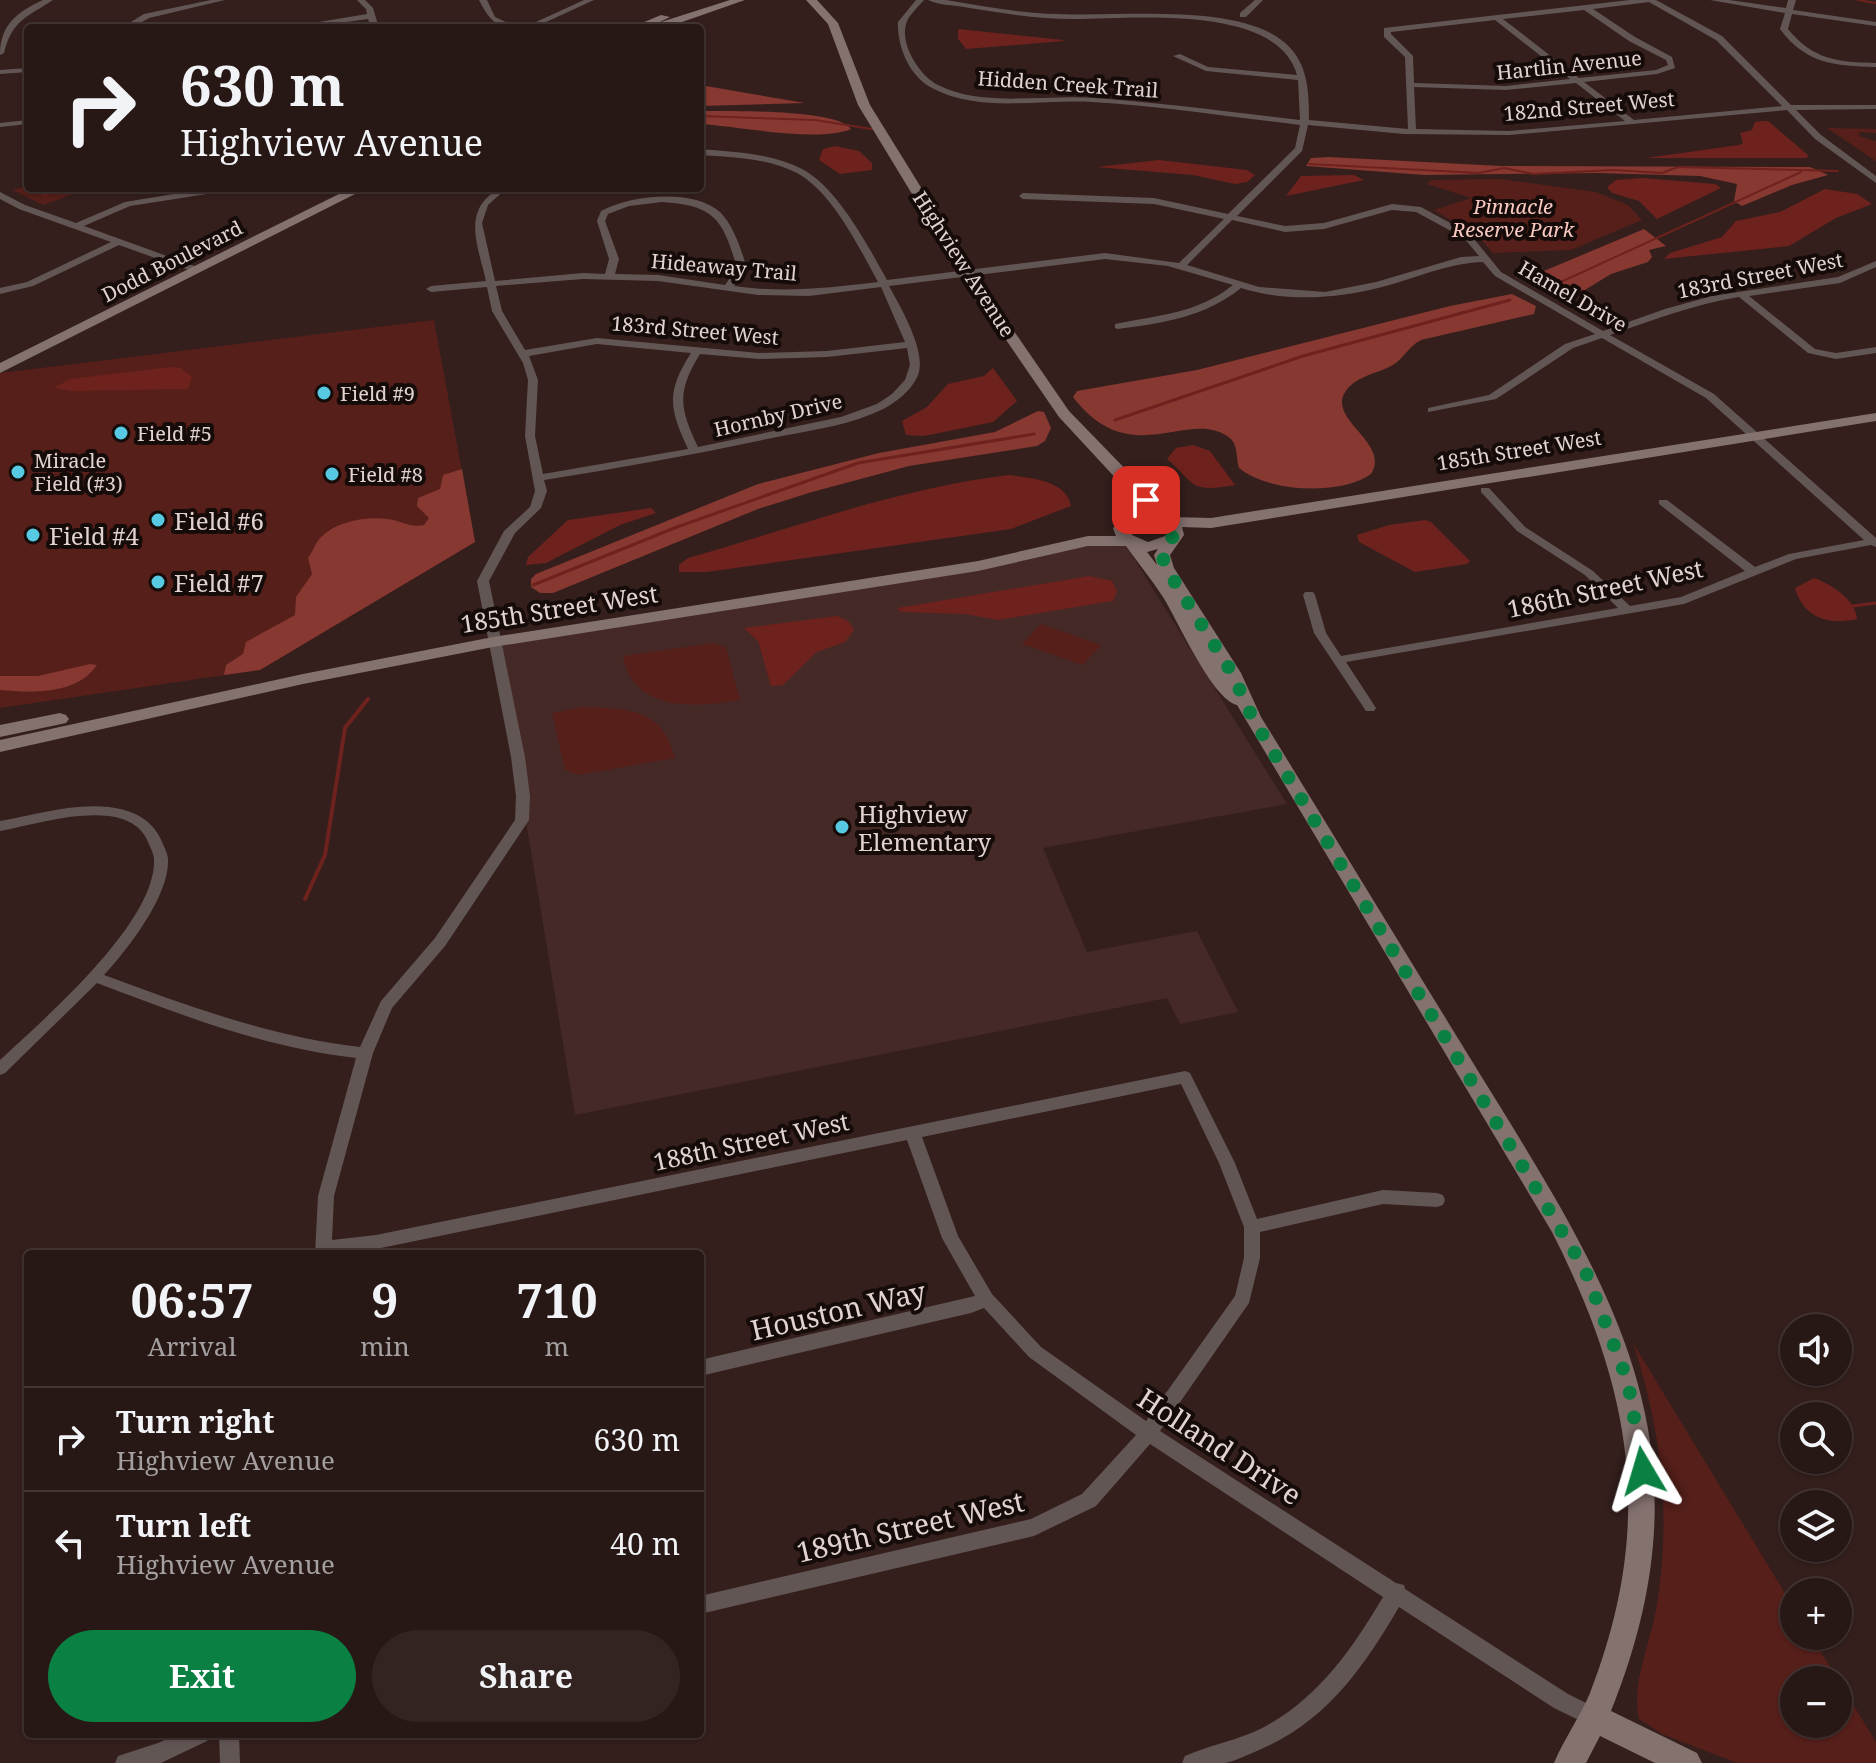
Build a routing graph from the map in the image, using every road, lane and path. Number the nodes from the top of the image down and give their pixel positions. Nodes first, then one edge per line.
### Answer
1 (49, 0) edge
2 (221, 0) edge
3 (361, 0) edge
4 (483, 0) edge
5 (590, 0) edge
6 (718, 0) edge
7 (740, 0) edge
8 (798, 0) edge
9 (811, 0) edge
10 (920, 0) edge
11 (932, 0) edge
12 (1259, 0) edge
13 (1650, 0) edge
14 (1714, 0) edge
15 (1792, 0) edge
16 (1587, 8) junction
17 (1223, 11) dead end
18 (1788, 11) junction
19 (371, 16) junction
20 (1497, 18) junction
21 (132, 24) edge
22 (315, 24) edge
23 (374, 24) edge
24 (506, 24) edge
25 (536, 24) edge
26 (647, 24) edge
27 (666, 24) edge
28 (1876, 24) edge
29 (0, 53) edge
30 (1177, 56) dead end
31 (1876, 65) edge
32 (24, 70) edge
33 (0, 72) edge
34 (1303, 78) junction
35 (1579, 81) junction
36 (1411, 85) junction
37 (864, 105) junction
38 (1786, 105) junction
39 (1876, 107) edge
40 (24, 122) edge
41 (1631, 122) junction
42 (1304, 123) junction
43 (0, 125) edge
44 (1412, 129) junction
45 (704, 153) edge
46 (1876, 180) edge
47 (202, 192) edge
48 (332, 192) edge
49 (352, 192) edge
50 (498, 192) edge
51 (0, 195) edge
52 (1023, 196) dead end
53 (1232, 218) junction
54 (77, 226) junction
55 (118, 242) junction
56 (1483, 259) junction
57 (1876, 264) edge
58 (1181, 266) junction
59 (190, 268) junction
60 (967, 273) junction
61 (609, 277) junction
62 (492, 283) junction
63 (882, 285) junction
64 (1238, 286) junction
65 (727, 288) junction
66 (431, 289) dead end
67 (0, 291) edge
68 (1741, 294) junction
69 (1118, 326) dead end
70 (1603, 334) junction
71 (913, 344) junction
72 (1876, 350) edge
73 (697, 351) junction
74 (522, 354) junction
75 (0, 357) edge
76 (0, 369) edge
77 (1432, 410) dead end
78 (1876, 417) edge
79 (1068, 419) junction
80 (1876, 427) edge
81 (1761, 440) junction
82 (695, 452) junction
83 (539, 478) junction
84 (1485, 490) junction
85 (1663, 502) dead end
86 (1128, 520) junction
87 (1166, 520) junction
88 (1171, 541) junction
89 (1131, 542) junction
90 (1875, 542) edge
91 (1754, 572) junction
92 (1309, 595) dead end
93 (1627, 610) junction
94 (492, 637) junction
95 (1338, 660) junction
96 (1370, 708) dead end
97 (1252, 717) junction
98 (0, 731) edge
99 (0, 746) edge
100 (0, 826) edge
101 (95, 977) junction
102 (365, 1053) junction
103 (0, 1069) edge
104 (912, 1132) junction
105 (1437, 1200) dead end
106 (1252, 1227) junction
107 (324, 1250) edge
108 (330, 1250) edge
109 (986, 1299) junction
110 (704, 1367) edge
111 (1148, 1433) junction
112 (1397, 1592) junction
113 (704, 1604) edge
114 (1595, 1718) junction
115 (192, 1738) edge
116 (229, 1738) edge
117 (125, 1763) edge
118 (230, 1763) edge
119 (1192, 1763) edge
120 (1569, 1763) edge
121 (1687, 1763) edge

1 - 29 street
2 - 21 street
3 - 19 street
4 - 24 street
5 - 25 street
6 - 26 street
7 - 27 street
8 - 37 street, Highview Avenue
9 - 37 street, Highview Avenue
10 - 42 street, Hidden Creek Trail
11 - 17 street
12 - 34 street
13 - 16 street
13 - 38 street
14 - 18 street
15 - 18 street
16 - 20 street
16 - 35 street, Hartlin Avenue
18 - 28 street
18 - 31 street
19 - 22 street
19 - 23 street
20 - 35 street
20 - 36 street
30 - 34 street
32 - 33 street
34 - 42 street
35 - 36 street, Hartlin Avenue
35 - 41 street
36 - 44 street
37 - 60 street, Highview Avenue
38 - 39 street, 182nd Street West
38 - 41 street, 182nd Street West
38 - 46 street
40 - 43 street
41 - 44 street, 182nd Street West
42 - 44 street, 182nd Street West
42 - 53 street
45 - 63 street
47 - 54 street
48 - 59 street, Dodd Boulevard
49 - 59 street, Dodd Boulevard
50 - 62 street
51 - 54 street
52 - 53 street, Hamel Drive
53 - 56 street, Hamel Drive
53 - 58 street
54 - 55 street
55 - 59 street
55 - 67 street
56 - 64 street, Hideaway Trail
56 - 70 street, Hamel Drive
57 - 68 street, 183rd Street West
58 - 60 street, Hideaway Trail
58 - 64 street, Hideaway Trail
59 - 75 street, Dodd Boulevard
59 - 76 street, Dodd Boulevard
60 - 63 street, Hideaway Trail
60 - 79 street, Highview Avenue
61 - 62 street, Hideaway Trail
61 - 65 street, Hideaway Trail
61 - 65 street
62 - 66 street, Hideaway Trail
62 - 74 street
63 - 65 street, Hideaway Trail
63 - 71 street
64 - 69 street
68 - 70 street, 183rd Street West
68 - 72 street
70 - 77 street, 183rd Street West
70 - 81 street, Hamel Drive
71 - 73 street, 183rd Street West
71 - 82 street, Hornby Drive
73 - 74 street, 183rd Street West
73 - 82 street
74 - 83 street
78 - 81 street, 185th Street West
79 - 86 street, Highview Avenue
79 - 87 street, Highview Avenue
80 - 81 street, 185th Street West
81 - 84 street, 185th Street West
81 - 87 street, 185th Street West
81 - 90 street, Hamel Drive
82 - 83 street, Hornby Drive
83 - 94 street
84 - 88 street, 185th Street West
84 - 93 street
85 - 91 street
86 - 87 street
86 - 89 street, Highview Avenue
86 - 94 street, 185th Street West
87 - 88 street, Highview Avenue
88 - 89 street
88 - 97 street, Highview Avenue
89 - 94 street, 185th Street West
89 - 97 street, Highview Avenue
90 - 91 street, 186th Street West
91 - 93 street, 186th Street West
92 - 95 street
93 - 95 street, 186th Street West
94 - 98 street, 185th Street West
94 - 99 street, 185th Street West
94 - 102 street
95 - 96 street
97 - 114 street, Highview Avenue
100 - 101 street
101 - 102 street
101 - 103 street
102 - 107 street
104 - 106 street, 188th Street West
104 - 108 street, 188th Street West
104 - 109 street, Holland Drive
105 - 106 street
106 - 111 street, 189th Street West
109 - 110 street, Houston Way
109 - 111 street, Holland Drive
111 - 112 street, Holland Drive
111 - 113 street, 189th Street West
112 - 114 street, Holland Drive
112 - 119 street
114 - 120 street, Highview Avenue
114 - 121 street
115 - 117 street
116 - 118 street

